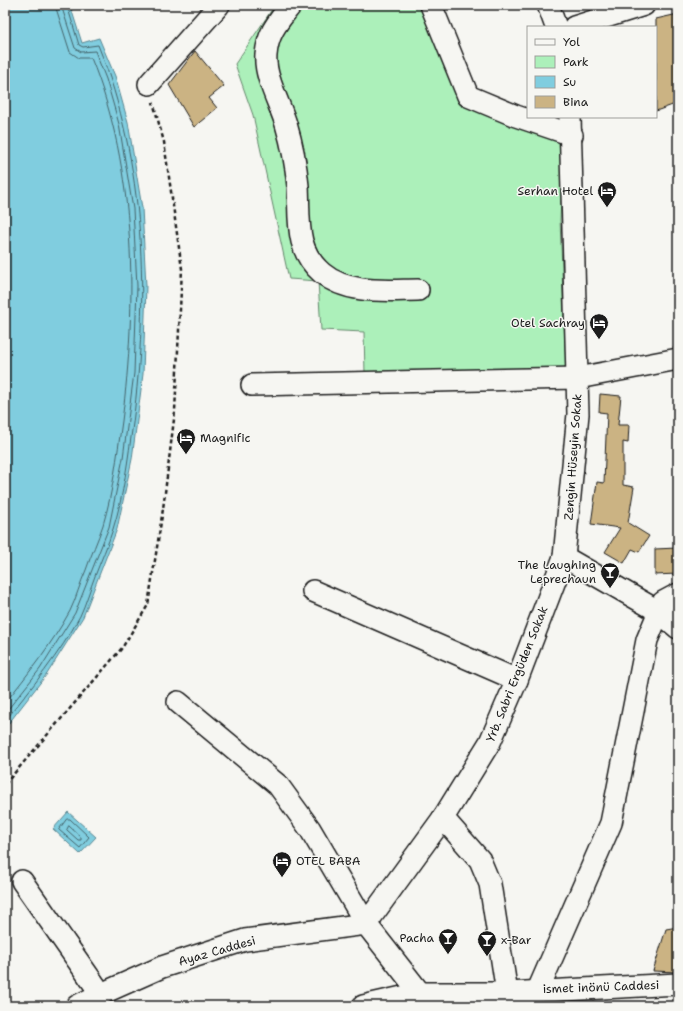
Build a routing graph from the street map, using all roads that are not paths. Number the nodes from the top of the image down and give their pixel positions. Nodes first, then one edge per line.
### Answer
1 (219, 5) edge
2 (292, 5) edge
3 (431, 5) edge
4 (548, 5) edge
5 (644, 5) edge
6 (556, 26) edge
7 (577, 26) edge
8 (149, 84) road end
9 (571, 126) edge
10 (418, 290) dead end
11 (678, 359) edge
12 (578, 378) junction
13 (252, 385) dead end
14 (564, 557) junction
15 (313, 590) dead end
16 (678, 594) edge
17 (658, 611) junction
18 (678, 628) edge
19 (517, 680) junction
20 (178, 702) dead end
21 (443, 818) junction
22 (22, 881) dead end
23 (366, 924) junction
24 (678, 984) edge
25 (538, 990) junction
26 (420, 993) junction
27 (507, 993) junction
28 (101, 994) junction
29 (77, 1006) edge
30 (363, 1006) edge

1 - 8 street
2 - 10 street
3 - 9 street
4 - 6 street
5 - 7 street
9 - 12 street, Zengin Hüseyin Sokak
11 - 12 street
12 - 13 street
12 - 14 street, Zengin Hüseyin Sokak
14 - 17 street
14 - 19 street, Yrb. Sabri Ergüden Sokak
15 - 19 street
16 - 17 street
17 - 18 street
17 - 25 street
19 - 21 street, Yrb. Sabri Ergüden Sokak
20 - 23 street
21 - 23 street, Yrb. Sabri Ergüden Sokak
21 - 27 street
22 - 28 street
23 - 26 street
23 - 28 street, Ayaz Caddesi
24 - 25 street, ismet inönü Caddesi
25 - 27 street, ismet inönü Caddesi
26 - 27 street, ismet inönü Caddesi
26 - 30 street, ismet inönü Caddesi
28 - 29 street, Ayaz Caddesi

